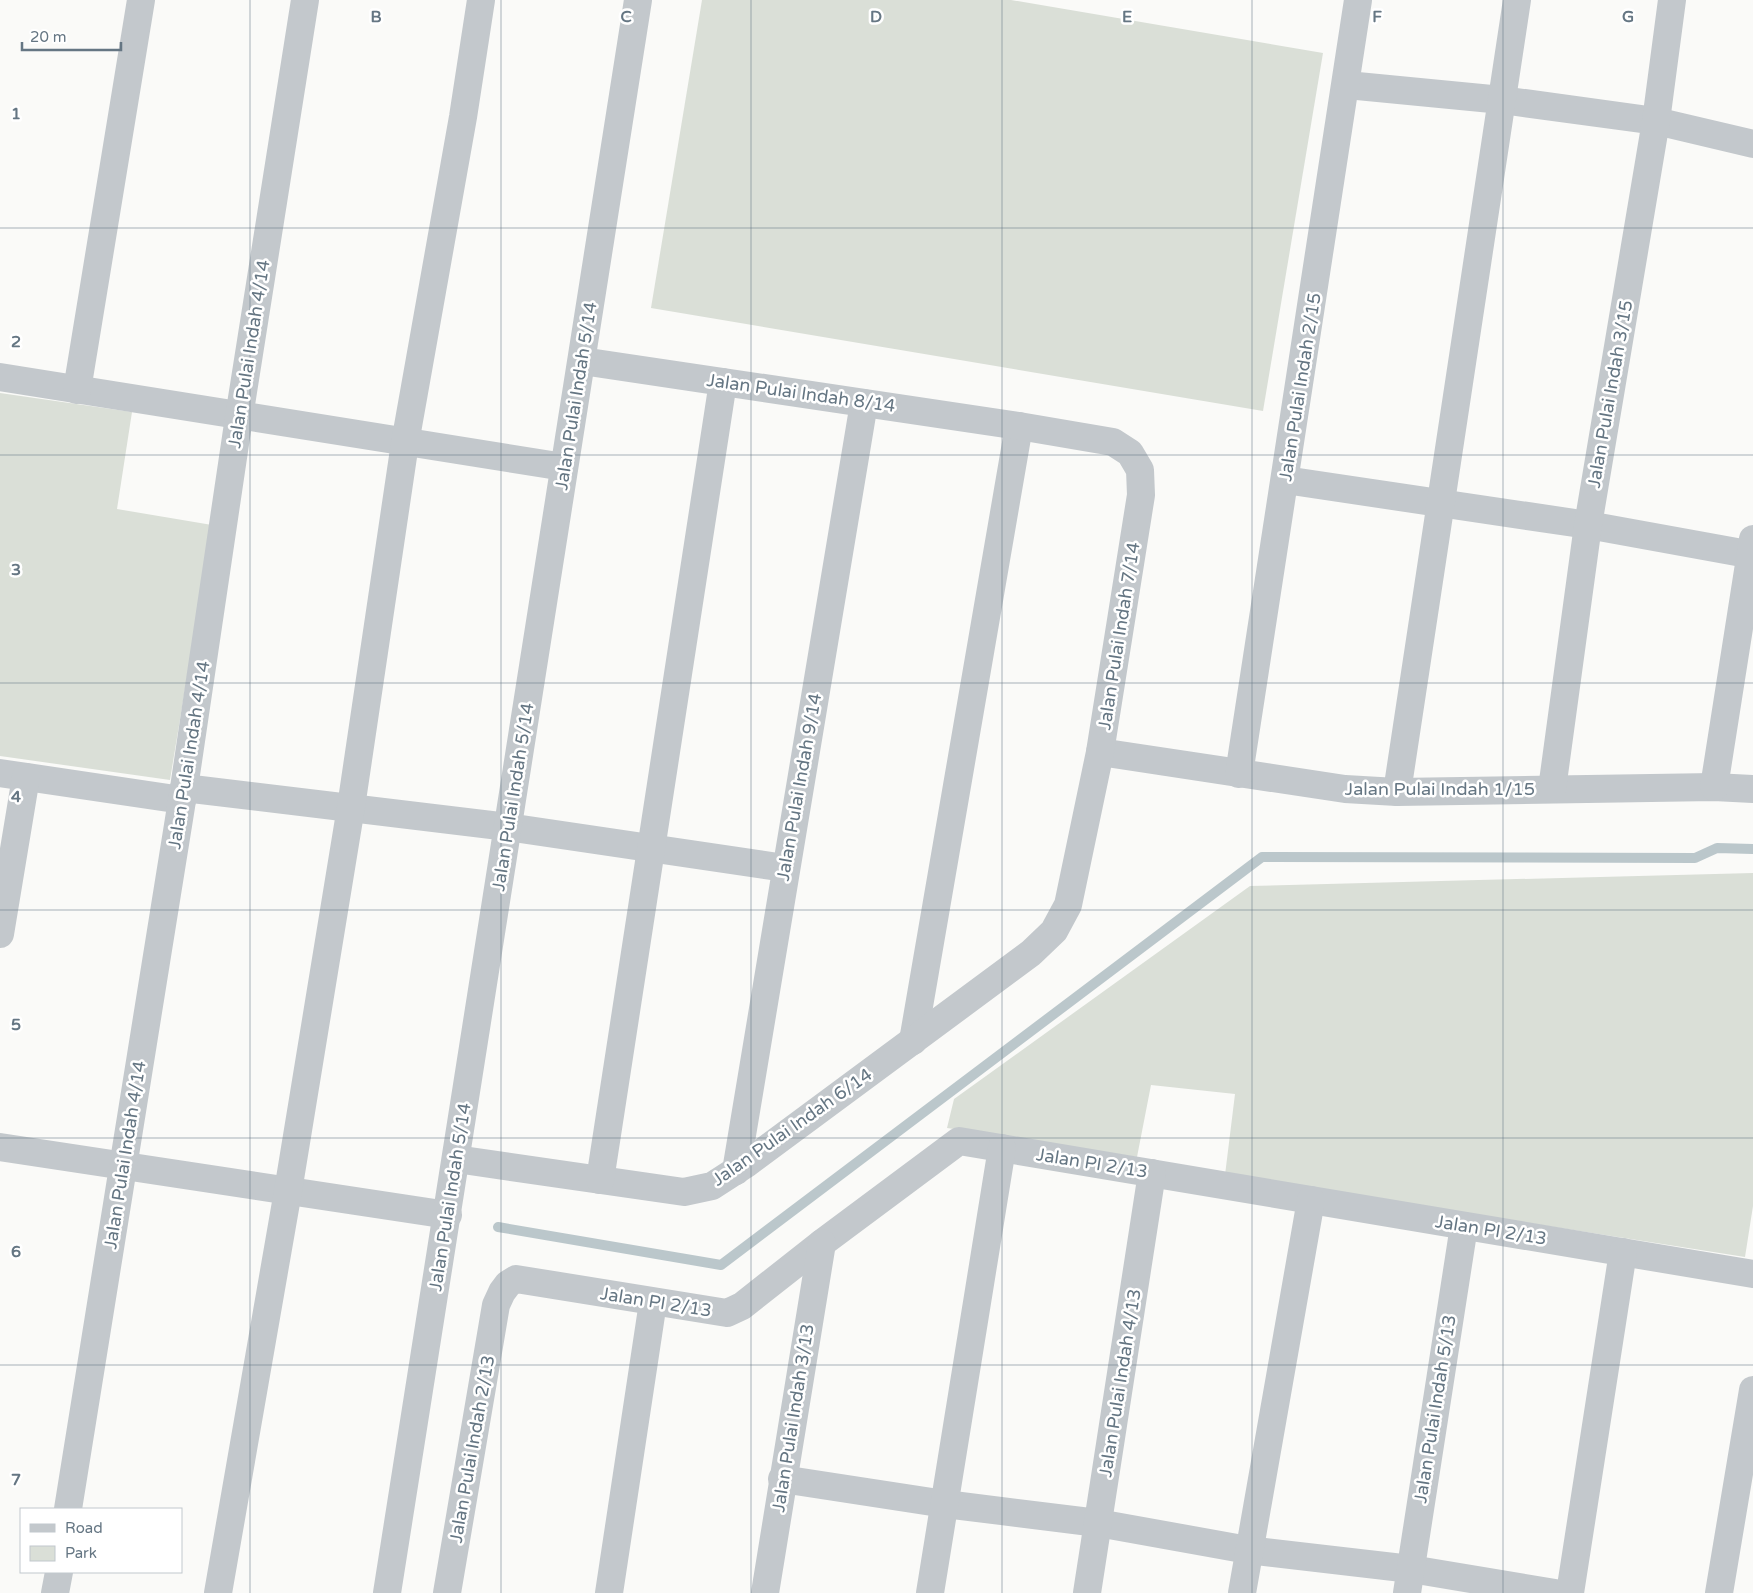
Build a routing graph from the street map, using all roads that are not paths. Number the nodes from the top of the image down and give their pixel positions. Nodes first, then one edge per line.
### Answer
1 (141, 0) edge
2 (305, 0) edge
3 (481, 0) edge
4 (638, 0) edge
5 (1358, 0) edge
6 (1517, 0) edge
7 (1672, 0) edge
8 (1347, 85) junction
9 (1502, 100) junction
10 (1656, 121) junction
11 (1753, 144) edge
12 (582, 361) junction
13 (0, 377) edge
14 (723, 382) junction
15 (77, 390) junction
16 (864, 403) junction
17 (239, 417) junction
18 (1019, 426) junction
19 (405, 443) junction
20 (564, 467) junction
21 (1286, 480) junction
22 (1439, 502) junction
23 (1588, 525) junction
24 (1752, 550) edge
25 (1100, 752) junction
26 (1239, 774) junction
27 (13, 775) edge
28 (1714, 787) junction
29 (1552, 789) junction
30 (1753, 789) edge
31 (1397, 792) junction
32 (183, 794) junction
33 (351, 806) junction
34 (508, 828) junction
35 (652, 848) junction
36 (785, 868) junction
37 (1054, 931) joint
38 (0, 934) edge
39 (913, 1041) junction
40 (0, 1147) edge
41 (1002, 1148) junction
42 (456, 1159) junction
43 (123, 1166) junction
44 (736, 1171) junction
45 (1152, 1173) junction
46 (600, 1180) junction
47 (288, 1190) junction
48 (1311, 1200) junction
49 (448, 1215) junction
50 (1464, 1226) junction
51 (822, 1243) junction
52 (1623, 1252) junction
53 (1753, 1274) edge
54 (652, 1302) junction
55 (496, 1305) joint
56 (1753, 1390) edge
57 (782, 1479) junction
58 (945, 1504) junction
59 (68, 1508) edge
60 (1098, 1523) junction
61 (1248, 1550) junction
62 (58, 1573) edge
63 (1409, 1581) edge
64 (55, 1593) edge
65 (218, 1593) edge
66 (387, 1593) edge
67 (447, 1593) edge
68 (609, 1593) edge
69 (765, 1593) edge
70 (930, 1593) edge
71 (1088, 1593) edge
72 (1242, 1593) edge
73 (1554, 1593) edge
74 (1570, 1593) edge
75 (1719, 1593) edge

1 - 15 street
2 - 17 street, Jalan Pulai Indah 4/14
3 - 19 street
4 - 12 street, Jalan Pulai Indah 5/14
5 - 8 street, Jalan Pulai Indah 2/15
6 - 9 street
7 - 10 street, Jalan Pulai Indah 3/15
8 - 9 street
8 - 21 street, Jalan Pulai Indah 2/15
9 - 10 street
9 - 22 street
10 - 11 street
10 - 23 street, Jalan Pulai Indah 3/15
12 - 14 street, Jalan Pulai Indah 8/14
12 - 20 street, Jalan Pulai Indah 5/14
13 - 15 street
14 - 16 street, Jalan Pulai Indah 8/14
14 - 35 street
15 - 17 street
16 - 18 street, Jalan Pulai Indah 8/14
16 - 36 street, Jalan Pulai Indah 9/14
17 - 19 street
17 - 32 street, Jalan Pulai Indah 4/14
18 - 25 street, Jalan Pulai Indah 7/14
18 - 39 street
19 - 20 street
19 - 33 street
20 - 34 street, Jalan Pulai Indah 5/14
21 - 22 street
21 - 26 street, Jalan Pulai Indah 2/15
22 - 23 street
22 - 31 street
23 - 24 street
23 - 29 street, Jalan Pulai Indah 3/15
24 - 28 street
25 - 26 street, Jalan Pulai Indah 1/15
25 - 37 street, Jalan Pulai Indah 7/14
26 - 31 street, Jalan Pulai Indah 1/15
27 - 32 street
27 - 38 street
28 - 29 street, Jalan Pulai Indah 1/15
28 - 30 street, Jalan Pulai Indah 1/15
29 - 31 street, Jalan Pulai Indah 1/15
32 - 33 street
32 - 43 street, Jalan Pulai Indah 4/14
33 - 34 street
33 - 47 street
34 - 35 street
34 - 42 street, Jalan Pulai Indah 5/14
35 - 36 street
35 - 46 street
36 - 44 street, Jalan Pulai Indah 9/14
37 - 39 street, Jalan Pulai Indah 6/14
39 - 44 street, Jalan Pulai Indah 6/14
40 - 43 street
41 - 45 street, Jalan PI 2/13
41 - 51 street, Jalan PI 2/13
41 - 58 street
42 - 46 street, Jalan Pulai Indah 6/14
42 - 49 street, Jalan Pulai Indah 5/14
43 - 47 street
43 - 59 street, Jalan Pulai Indah 4/14
44 - 46 street, Jalan Pulai Indah 6/14
45 - 48 street, Jalan PI 2/13
45 - 60 street, Jalan Pulai Indah 4/13
47 - 49 street
47 - 65 street
48 - 50 street, Jalan PI 2/13
48 - 61 street
49 - 66 street, Jalan Pulai Indah 5/14
50 - 52 street, Jalan PI 2/13
50 - 63 street, Jalan Pulai Indah 5/13
51 - 54 street, Jalan PI 2/13
51 - 57 street, Jalan Pulai Indah 3/13
52 - 53 street, Jalan PI 2/13
52 - 74 street
54 - 55 street, Jalan PI 2/13
54 - 68 street
55 - 67 street, Jalan Pulai Indah 2/13
56 - 75 street
57 - 58 street
57 - 69 street, Jalan Pulai Indah 3/13
58 - 60 street
58 - 70 street
60 - 61 street
60 - 71 street, Jalan Pulai Indah 4/13
61 - 63 street
61 - 72 street
62 - 64 street
63 - 73 street

